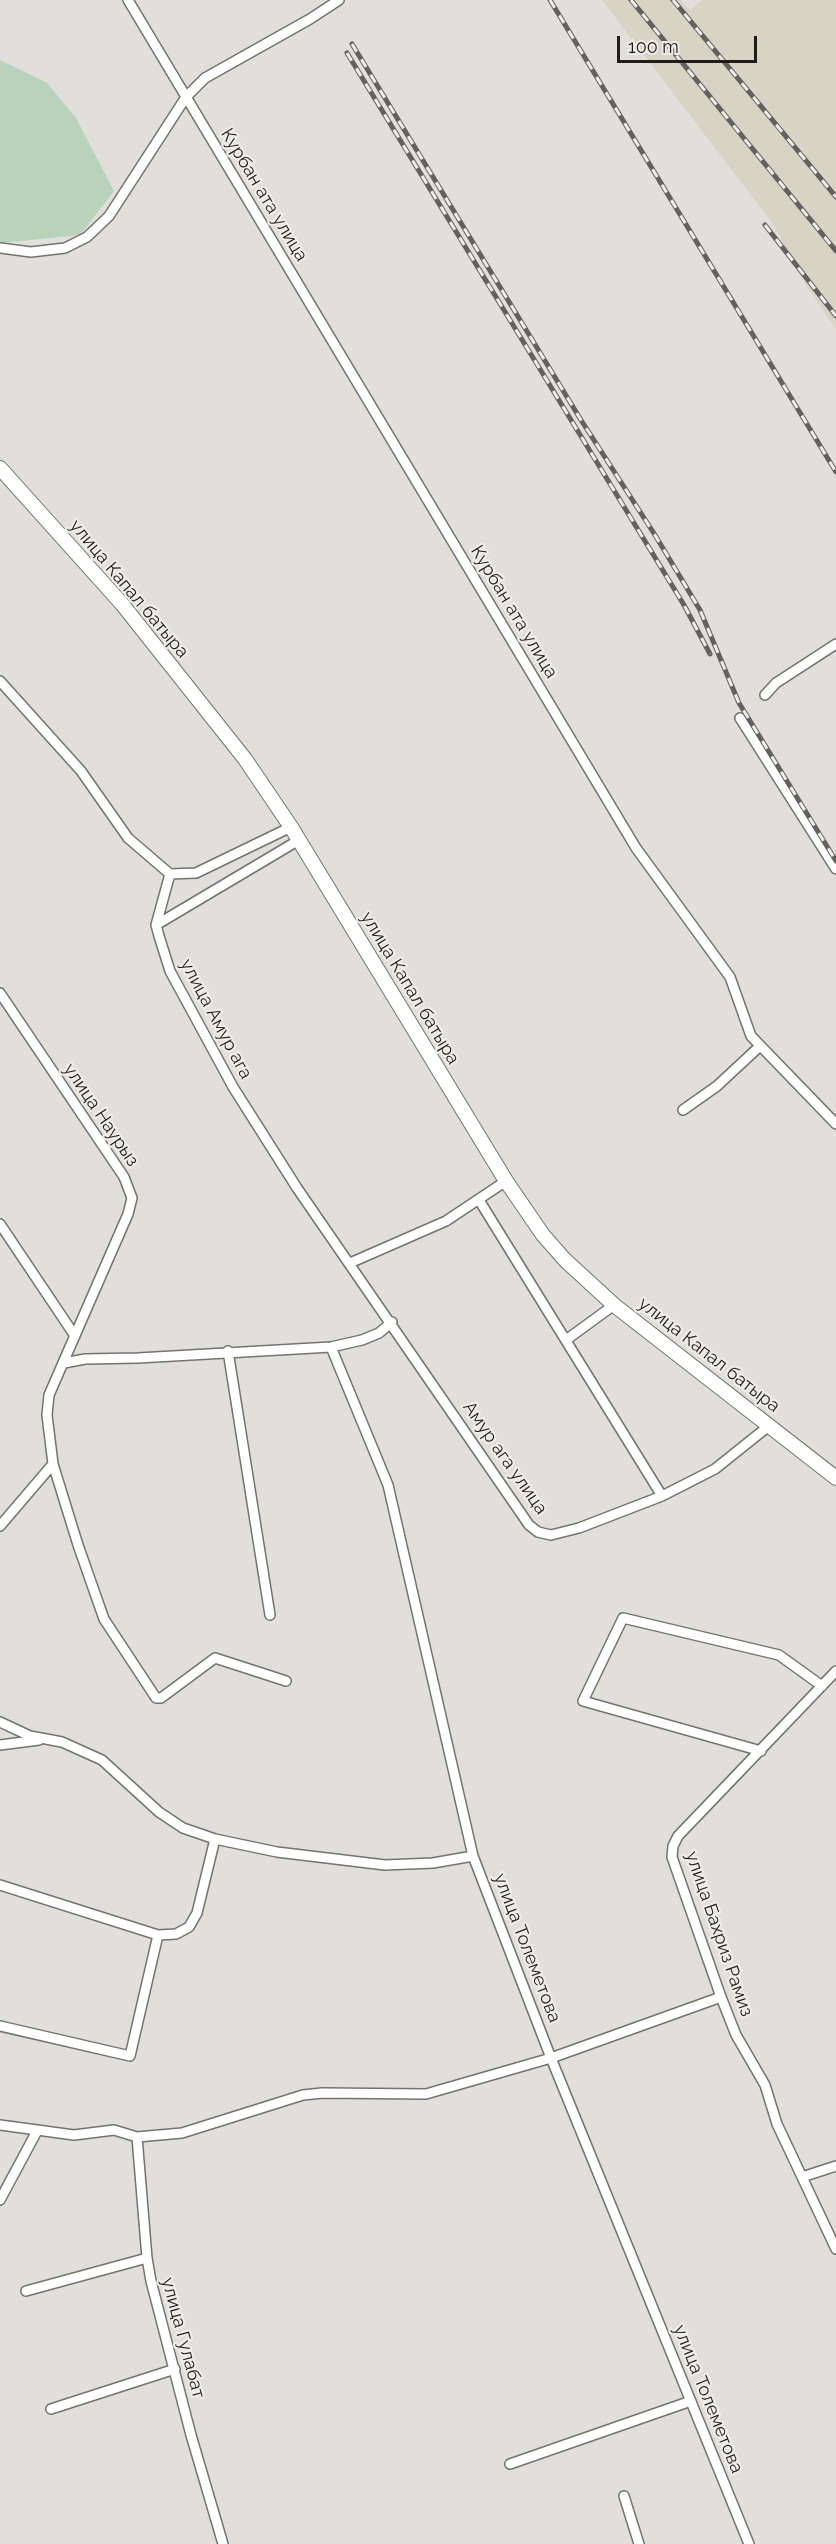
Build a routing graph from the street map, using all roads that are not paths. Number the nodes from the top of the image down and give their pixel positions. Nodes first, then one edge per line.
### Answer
1 (128, 0) edge
2 (339, 0) edge
3 (186, 97) junction
4 (0, 248) edge
5 (0, 468) edge
6 (836, 644) edge
7 (0, 681) edge
8 (765, 695) dead end
9 (740, 717) dead end
10 (291, 827) junction
11 (299, 840) junction
12 (836, 869) edge
13 (170, 874) junction
14 (156, 925) junction
15 (0, 993) edge
16 (760, 1046) junction
17 (683, 1110) dead end
18 (836, 1124) edge
19 (506, 1182) junction
20 (479, 1200) junction
21 (0, 1224) edge
22 (350, 1263) junction
23 (614, 1305) junction
24 (392, 1322) junction
25 (75, 1336) junction
26 (566, 1340) junction
27 (331, 1347) junction
28 (228, 1351) junction
29 (64, 1363) junction
30 (770, 1425) junction
31 (54, 1464) junction
32 (836, 1478) edge
33 (662, 1496) junction
34 (0, 1526) edge
35 (270, 1615) dead end
36 (836, 1671) edge
37 (286, 1681) dead end
38 (822, 1686) junction
39 (0, 1722) edge
40 (48, 1739) junction
41 (0, 1745) edge
42 (761, 1751) junction
43 (215, 1839) junction
44 (473, 1856) junction
45 (0, 1885) edge
46 (158, 1935) junction
47 (721, 1997) junction
48 (0, 2026) edge
49 (551, 2058) junction
50 (0, 2125) edge
51 (37, 2131) junction
52 (137, 2137) junction
53 (836, 2166) edge
54 (802, 2177) junction
55 (0, 2200) edge
56 (836, 2249) edge
57 (147, 2258) junction
58 (26, 2291) dead end
59 (175, 2369) junction
60 (691, 2401) junction
61 (51, 2409) dead end
62 (510, 2464) dead end
63 (624, 2496) dead end
64 (223, 2544) edge
65 (639, 2544) edge
66 (749, 2544) edge

1 - 3 street, Курбан ата улица
2 - 3 street
3 - 4 street
3 - 16 street, Курбан ата улица
5 - 10 main road, улица Капал батыра
6 - 8 street
7 - 13 street
9 - 12 street
10 - 11 main road, улица Капал батыра
10 - 13 street
11 - 14 street
11 - 19 main road, улица Капал батыра
13 - 14 street
14 - 22 street, улица Амур ага
15 - 25 street, улица Наурыз
16 - 17 street
16 - 18 street, Курбан ата улица
19 - 20 street
19 - 23 main road, улица Капал батыра
20 - 22 street
20 - 26 street
21 - 25 street
22 - 24 street, улица Амур ага
23 - 26 street
23 - 30 main road, улица Капал батыра
24 - 27 street
24 - 33 street, Амур ага улица
25 - 29 street, улица Наурыз
26 - 33 street
27 - 28 street
27 - 44 street, улица Толеметова
28 - 29 street
28 - 35 street
29 - 31 street, улица Наурыз
30 - 32 main road, улица Капал батыра
30 - 33 street
31 - 34 street
31 - 37 street, улица Наурыз
36 - 38 street, улица Бахриз Рамиз
38 - 42 street, улица Бахриз Рамиз
38 - 42 street
39 - 40 street
40 - 41 street
40 - 43 street
42 - 47 street, улица Бахриз Рамиз
43 - 44 street
43 - 46 street
44 - 49 street, улица Толеметова
45 - 46 street
46 - 48 street
47 - 49 street
47 - 54 street, улица Бахриз Рамиз
49 - 52 street
49 - 60 street, улица Толеметова
50 - 51 street
51 - 52 street
51 - 55 street
52 - 57 street, улица Гулабат
53 - 54 street
54 - 56 street, улица Бахриз Рамиз
57 - 58 street
57 - 59 street, улица Гулабат
59 - 61 street
59 - 64 street, улица Гулабат
60 - 62 street
60 - 66 street, улица Толеметова
63 - 65 street

